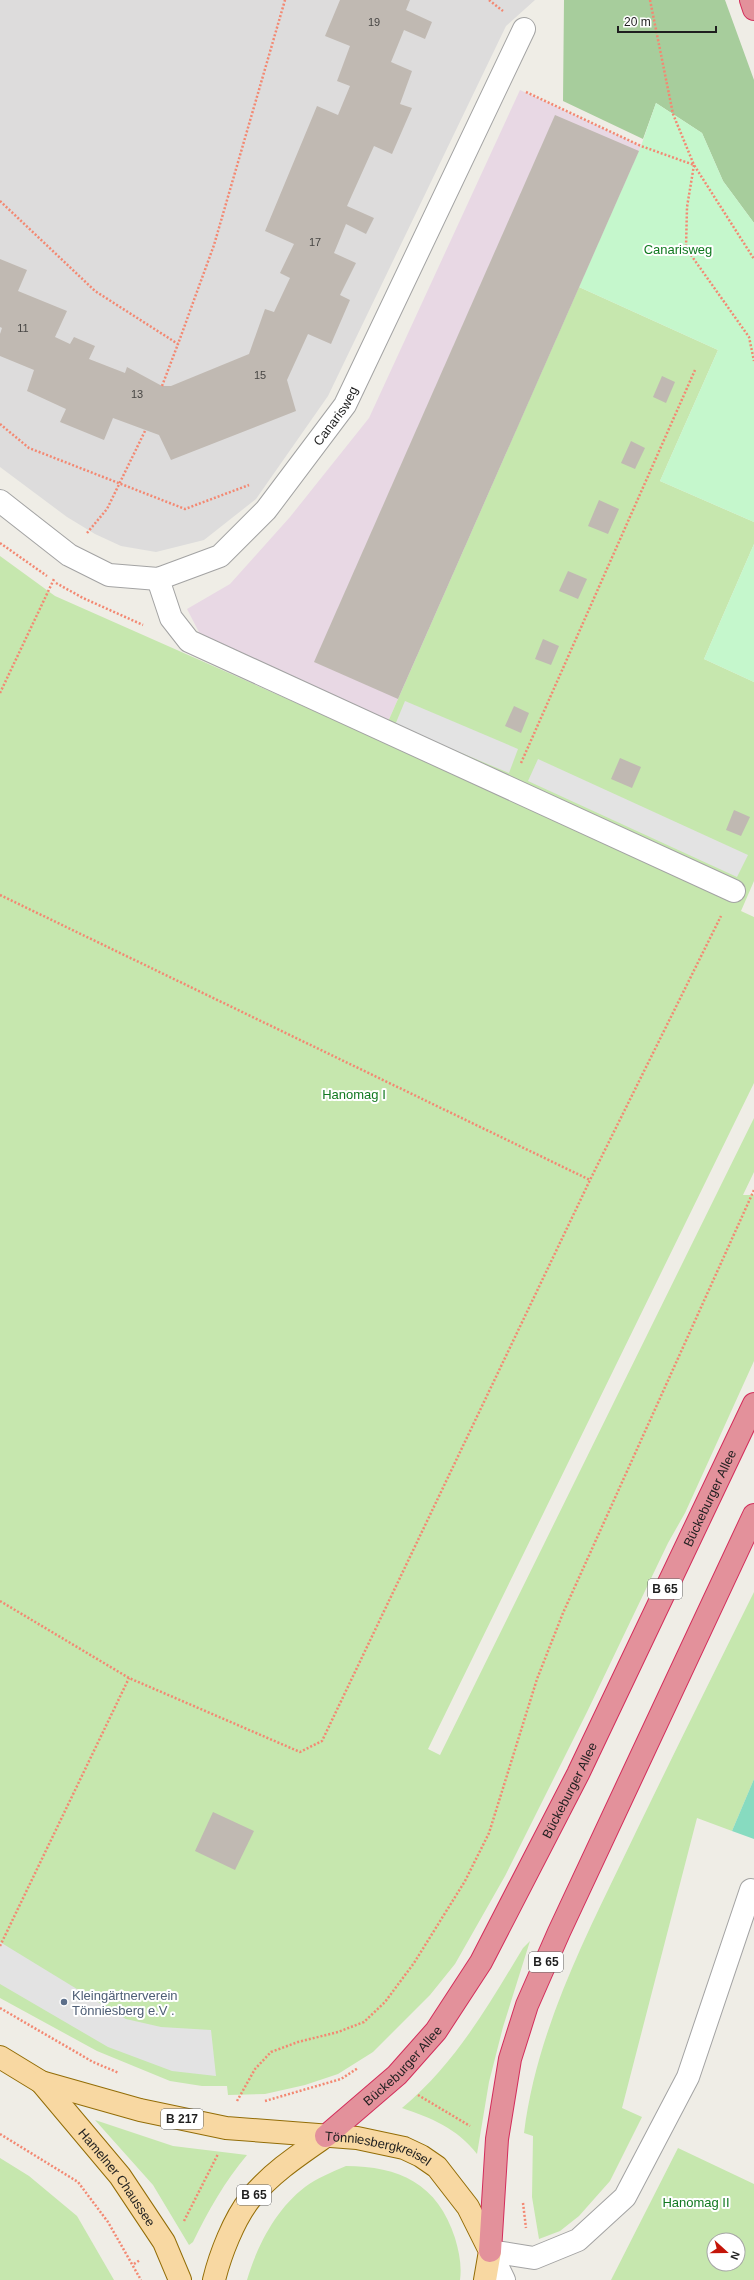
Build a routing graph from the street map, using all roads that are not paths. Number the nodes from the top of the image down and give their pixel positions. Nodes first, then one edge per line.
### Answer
1 (751, 0) edge
2 (754, 9) edge
3 (524, 29) dead end
4 (0, 501) edge
5 (158, 578) junction
6 (734, 891) road end
7 (754, 1404) edge
8 (754, 1515) edge
9 (750, 1890) dead end
10 (0, 2057) edge
11 (40, 2082) junction
12 (326, 2136) junction
13 (490, 2251) junction
14 (180, 2280) edge
15 (214, 2280) edge
16 (485, 2280) edge
17 (504, 2280) edge

1 - 2 highway
3 - 5 street, Canarisweg
4 - 5 street, Canarisweg
5 - 6 street
7 - 12 highway, Bückeburger Allee / B 65
8 - 13 highway, B 65
9 - 13 street
10 - 11 main road, Hamelner Chaussee / B 217
11 - 12 main road, Hamelner Chaussee / B 217
11 - 14 main road, Hamelner Chaussee / B 217
12 - 13 main road, Tönniesbergkreisel
12 - 15 main road, Tönniesbergkreisel / B 65
13 - 16 main road, B 65
13 - 17 street

